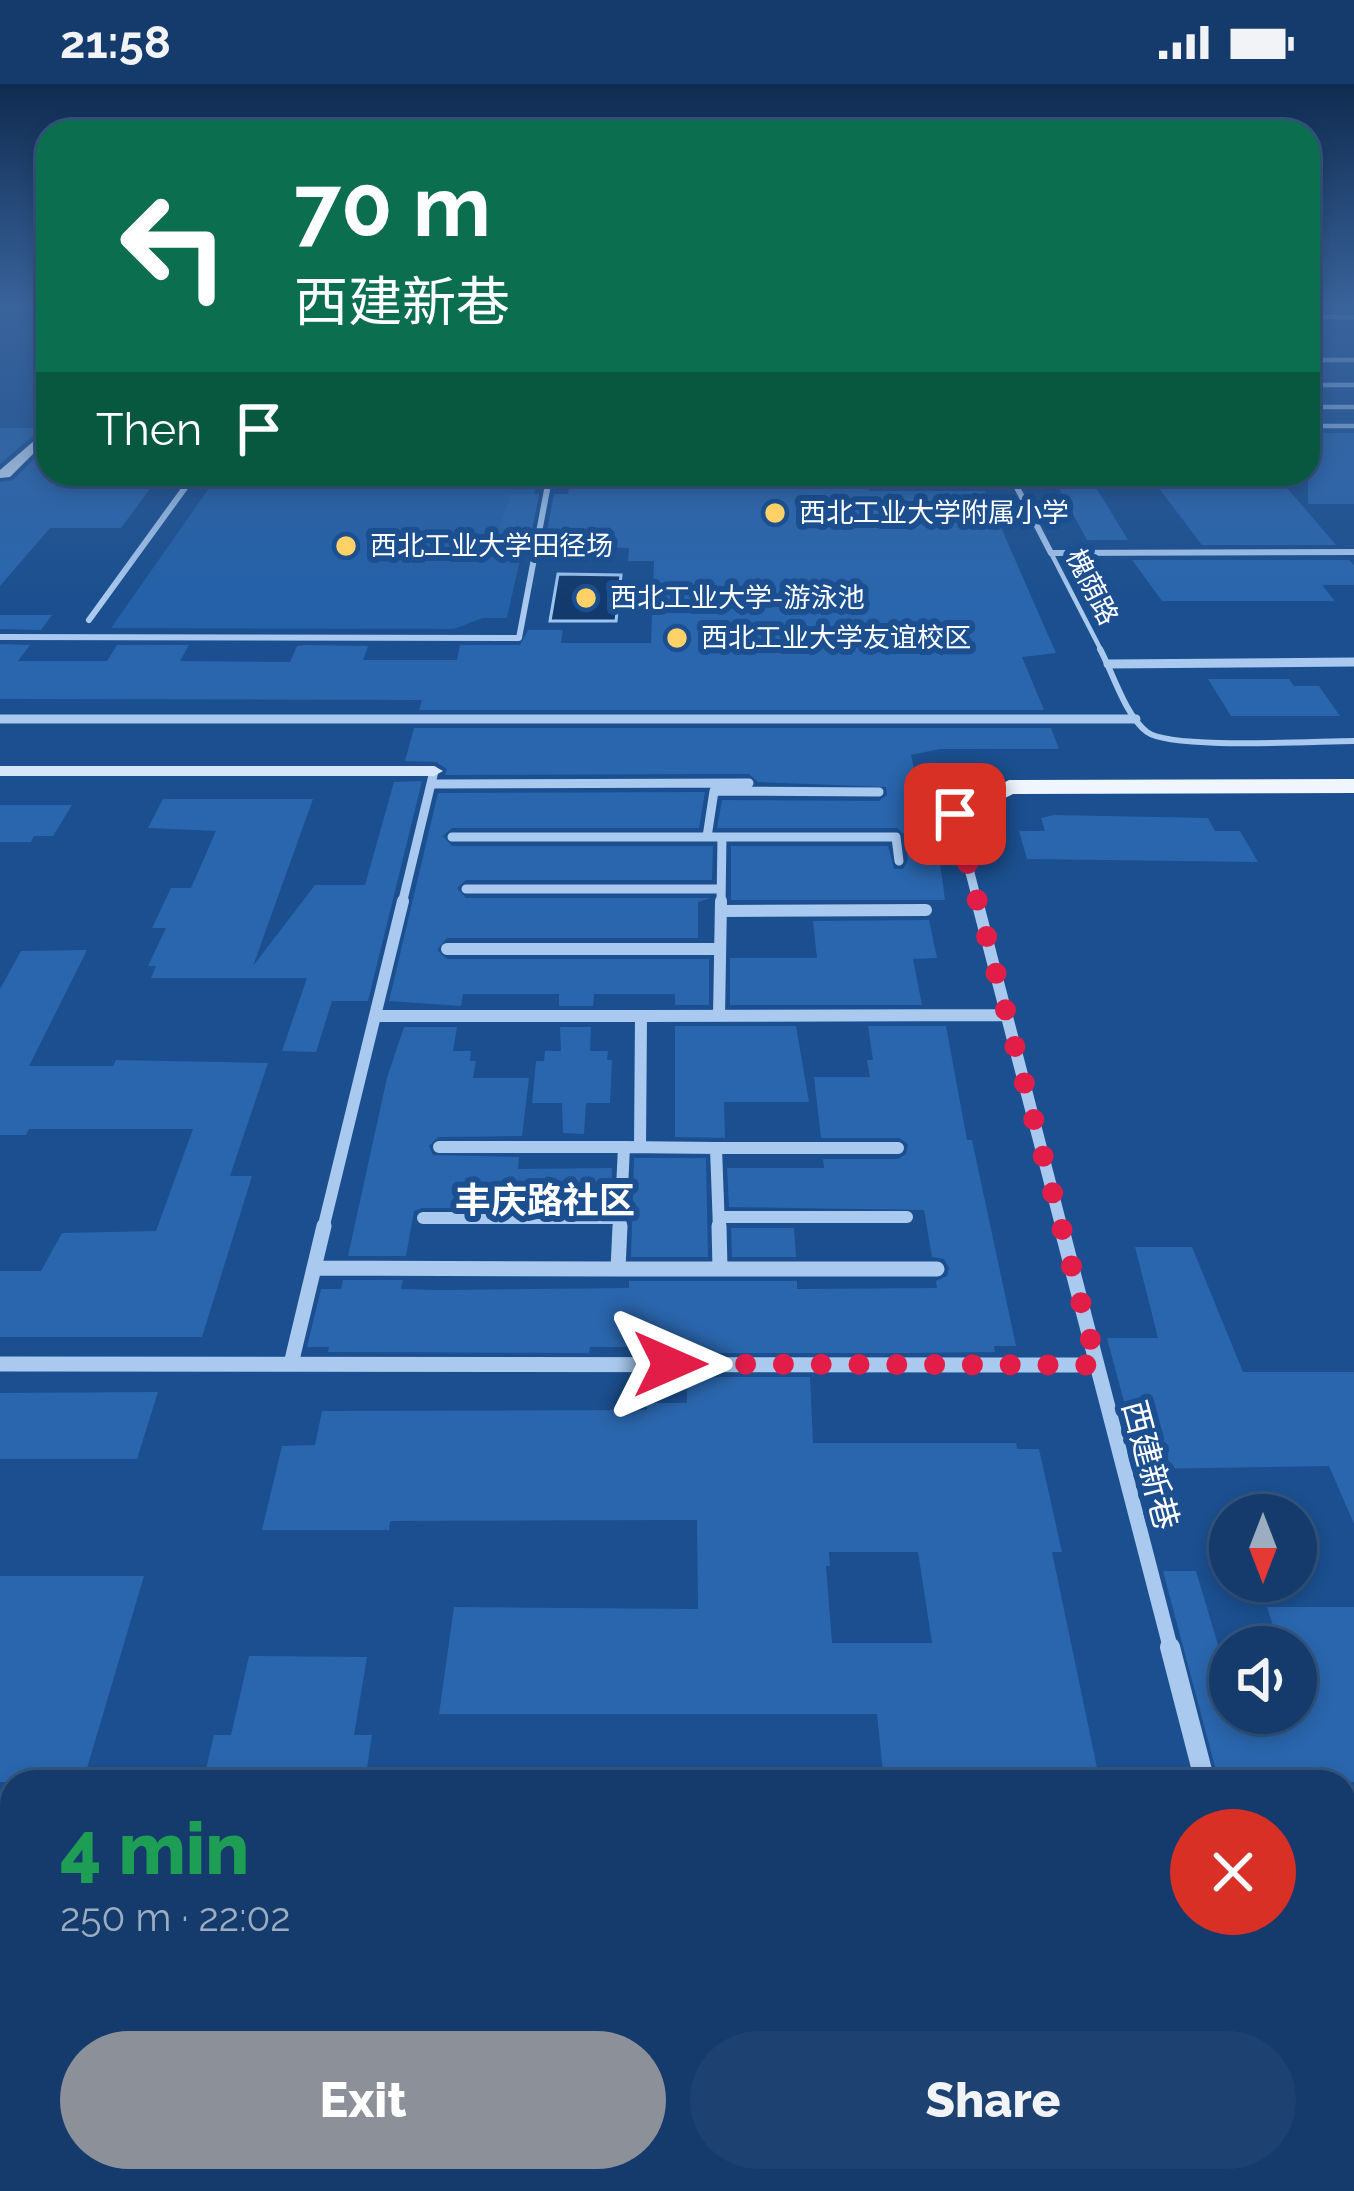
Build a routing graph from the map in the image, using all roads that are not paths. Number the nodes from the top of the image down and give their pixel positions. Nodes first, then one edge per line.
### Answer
1 (1320, 407) edge
2 (1354, 407) edge
3 (1320, 426) edge
4 (1354, 426) edge
5 (36, 443) edge
6 (2, 476) edge
7 (186, 486) edge
8 (548, 486) edge
9 (1016, 486) edge
10 (1354, 552) edge
11 (1051, 553) junction
12 (89, 620) dead end
13 (0, 637) edge
14 (1354, 662) edge
15 (1108, 664) junction
16 (0, 719) edge
17 (1136, 719) junction
18 (1354, 741) edge
19 (0, 772) edge
20 (433, 777) junction
21 (748, 783) dead end
22 (1354, 786) edge
23 (879, 791) dead end
24 (955, 814) joint
25 (452, 837) dead end
26 (707, 837) junction
27 (722, 837) junction
28 (899, 861) dead end
29 (466, 889) dead end
30 (721, 889) junction
31 (926, 910) dead end
32 (721, 911) junction
33 (447, 949) dead end
34 (720, 949) junction
35 (375, 1016) junction
36 (641, 1016) junction
37 (718, 1016) junction
38 (1006, 1016) junction
39 (439, 1147) dead end
40 (624, 1147) junction
41 (640, 1147) junction
42 (716, 1148) junction
43 (898, 1148) dead end
44 (719, 1217) junction
45 (907, 1217) dead end
46 (423, 1218) dead end
47 (620, 1219) junction
48 (314, 1268) junction
49 (721, 1268) junction
50 (618, 1269) junction
51 (937, 1269) dead end
52 (0, 1364) edge
53 (291, 1364) junction
54 (1097, 1365) junction
55 (1202, 1770) edge

1 - 2 lane
3 - 4 street
5 - 6 main road
7 - 12 street
8 - 13 street
9 - 11 street, 槐荫路
10 - 11 street
11 - 15 lane, 槐荫路
14 - 15 street
15 - 17 lane, 槐荫路
16 - 17 street
17 - 18 lane
19 - 20 main road
20 - 21 street
20 - 35 street
22 - 24 main road
23 - 26 street
24 - 38 street, 西建新巷
25 - 26 street
26 - 27 street
27 - 28 street
27 - 30 street
29 - 30 street
30 - 32 street
31 - 32 street
32 - 34 street
33 - 34 street
34 - 37 street
35 - 36 street
35 - 48 street
36 - 37 street
36 - 41 street
37 - 38 street
38 - 54 street, 西建新巷
39 - 40 street
40 - 41 street
40 - 47 street
41 - 42 street
42 - 43 street
42 - 44 street
44 - 45 street
44 - 49 street
46 - 47 street
47 - 50 street
48 - 50 street
48 - 53 street
49 - 50 street
49 - 51 street
52 - 53 street
53 - 54 street
54 - 55 street, 西建新巷

